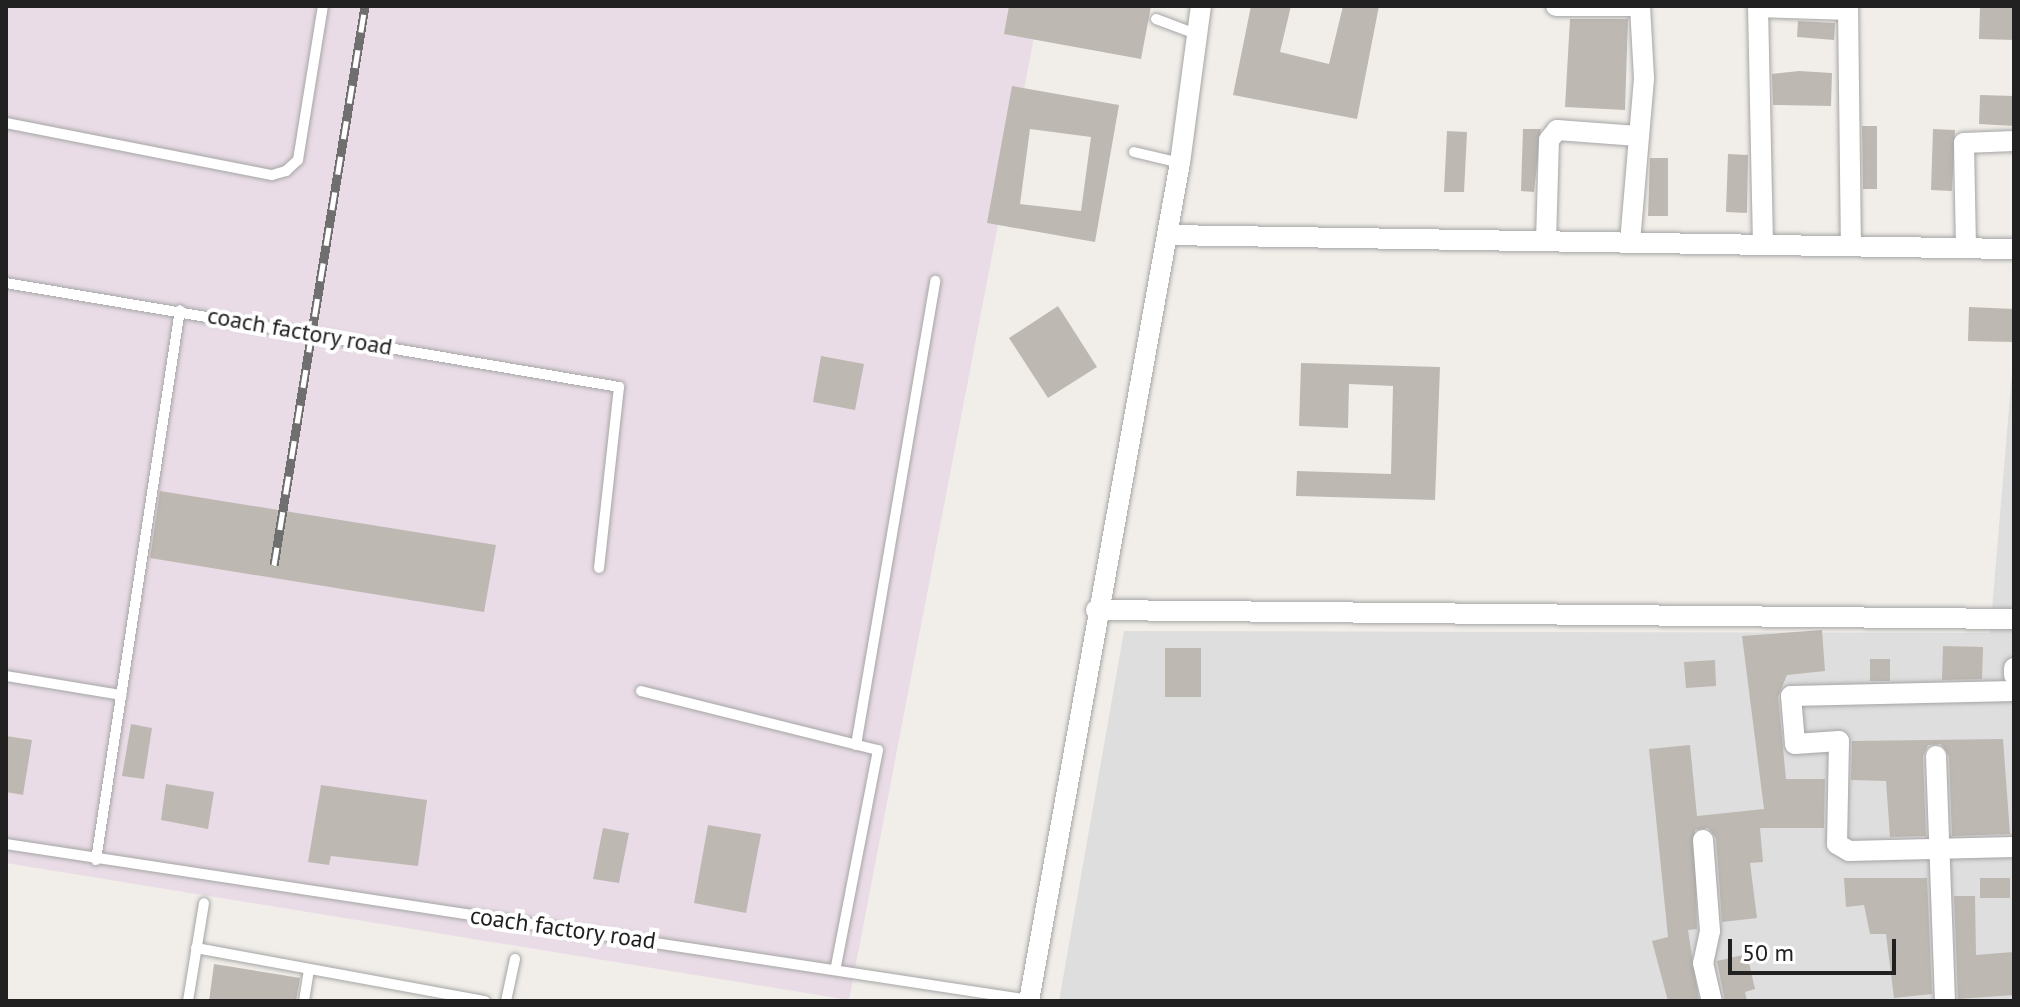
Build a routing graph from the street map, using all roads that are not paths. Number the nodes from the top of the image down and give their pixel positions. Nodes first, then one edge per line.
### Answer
1 (323, 6) edge
2 (1201, 6) edge
3 (1556, 6) edge
4 (1640, 6) edge
5 (1758, 7) edge
6 (1848, 8) edge
7 (1156, 19) dead end
8 (1196, 34) junction
9 (6, 123) edge
10 (1638, 136) junction
11 (2014, 141) edge
12 (1134, 152) dead end
13 (1180, 163) junction
14 (1167, 235) junction
15 (1546, 241) junction
16 (1630, 242) junction
17 (1763, 245) junction
18 (1851, 246) junction
19 (1966, 248) junction
20 (2014, 249) edge
21 (935, 281) dead end
22 (6, 283) edge
23 (180, 310) junction
24 (599, 568) dead end
25 (1096, 610) junction
26 (2014, 619) edge
27 (2014, 668) edge
28 (2014, 675) edge
29 (6, 676) edge
30 (641, 691) dead end
31 (2014, 691) edge
32 (121, 695) junction
33 (856, 745) junction
34 (1936, 756) dead end
35 (1703, 840) dead end
36 (6, 844) edge
37 (2014, 847) edge
38 (1937, 851) junction
39 (96, 860) junction
40 (204, 903) dead end
41 (196, 948) junction
42 (515, 959) dead end
43 (836, 967) junction
44 (309, 969) junction
45 (441, 997) edge
46 (1029, 1000) edge
47 (188, 1001) edge
48 (304, 1001) edge
49 (485, 1001) edge
50 (506, 1001) edge
51 (1712, 1001) edge
52 (1945, 1001) edge

1 - 9 lane
2 - 8 street
3 - 4 street
4 - 10 street
5 - 6 street
5 - 17 street
6 - 18 street
7 - 8 lane
8 - 13 street
10 - 15 street
10 - 16 street
11 - 19 street
12 - 13 lane
13 - 14 street
14 - 15 street
14 - 25 street
15 - 16 street
16 - 17 street
17 - 18 street
18 - 19 street
19 - 20 street
21 - 33 lane
22 - 23 lane, coach factory road
23 - 24 lane, coach factory road
23 - 32 lane, coach factory road
25 - 26 street
25 - 46 street
27 - 28 street
29 - 32 lane
30 - 33 lane
31 - 38 street
32 - 39 lane, coach factory road
33 - 43 lane
34 - 38 street
35 - 51 street
36 - 39 lane, coach factory road
37 - 38 street
38 - 52 street
39 - 43 lane, coach factory road
40 - 41 lane
41 - 44 lane
41 - 47 lane
42 - 50 lane
43 - 46 lane, coach factory road
44 - 45 lane
44 - 48 lane
45 - 49 lane

